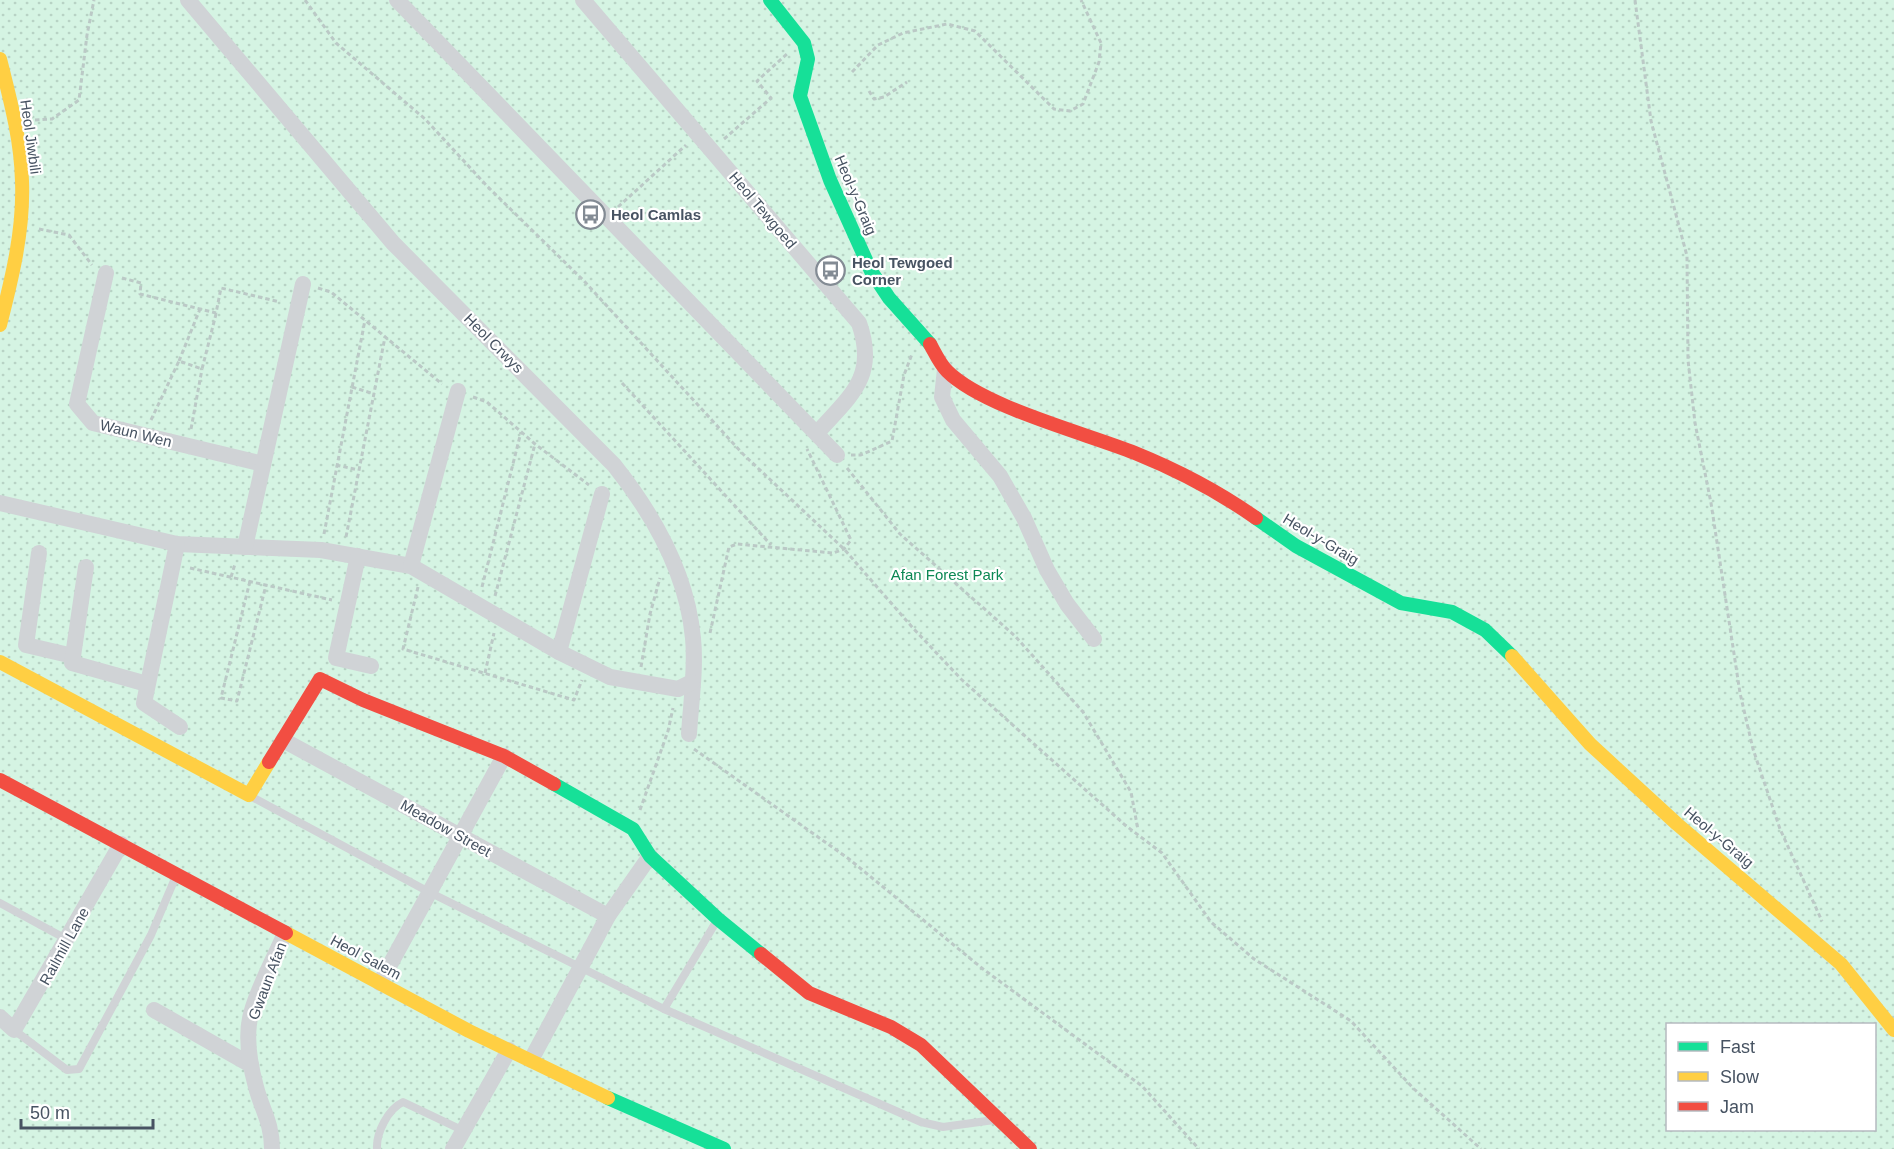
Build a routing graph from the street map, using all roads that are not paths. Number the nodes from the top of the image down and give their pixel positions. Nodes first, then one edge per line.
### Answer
1 (188, 0) edge
2 (397, 0) edge
3 (583, 0) edge
4 (770, 0) edge
5 (0, 59) edge
6 (106, 273) dead end
7 (303, 284) dead end
8 (0, 324) edge
9 (945, 369) junction
10 (458, 391) dead end
11 (817, 433) junction
12 (837, 455) road end
13 (263, 464) junction
14 (602, 494) dead end
15 (0, 504) edge
16 (177, 544) junction
17 (245, 548) junction
18 (39, 553) dead end
19 (351, 555) junction
20 (86, 567) dead end
21 (416, 569) junction
22 (1094, 639) dead end
23 (559, 652) junction
24 (73, 657) junction
25 (0, 662) edge
26 (371, 666) dead end
27 (147, 684) junction
28 (685, 685) junction
29 (180, 727) dead end
30 (684, 738) road end
31 (283, 740) junction
32 (504, 756) junction
33 (0, 780) edge
34 (249, 795) junction
35 (460, 836) junction
36 (121, 844) junction
37 (650, 856) junction
38 (177, 875) junction
39 (429, 892) junction
40 (0, 903) edge
41 (608, 916) junction
42 (718, 919) junction
43 (285, 933) junction
44 (68, 940) junction
45 (579, 968) junction
46 (380, 983) junction
47 (154, 1010) dead end
48 (664, 1010) junction
49 (0, 1017) edge
50 (14, 1030) junction
51 (1894, 1030) edge
52 (509, 1050) junction
53 (531, 1060) junction
54 (251, 1065) junction
55 (998, 1120) junction
56 (462, 1130) junction
57 (272, 1149) edge
58 (377, 1149) edge
59 (453, 1149) edge
60 (724, 1149) edge
61 (1030, 1149) edge

1 - 28 street, Heol Crwys
2 - 11 street
3 - 11 street, Heol Tewgoed
4 - 9 street, Heol-y-Graig
5 - 8 street, Heol Jiwbili
6 - 13 street, Waun Wen
7 - 13 street
9 - 22 street
9 - 51 street, Heol-y-Graig
10 - 21 street
11 - 12 street
13 - 17 street
14 - 23 street
15 - 16 street
16 - 17 street
16 - 27 street
17 - 19 street
18 - 24 street
19 - 21 street
19 - 26 street
20 - 24 street
21 - 23 street
23 - 28 street
24 - 27 street
25 - 34 street
27 - 29 street
28 - 30 street, Heol Crwys
31 - 32 street
31 - 34 street
31 - 35 street, Meadow Street
32 - 35 street
32 - 37 street
33 - 36 street, Heol Salem
34 - 39 lane
35 - 39 street
35 - 41 street, Meadow Street
36 - 38 street, Heol Salem
36 - 44 street, Railmill Lane
37 - 41 street
37 - 42 street
38 - 43 street, Heol Salem
38 - 50 lane
39 - 45 lane
39 - 46 street
40 - 44 lane
41 - 45 street
42 - 48 lane
42 - 55 street
43 - 46 street, Heol Salem
43 - 54 street, Gwaun Afan
44 - 50 street, Railmill Lane
45 - 48 lane
45 - 53 street
46 - 52 street, Heol Salem
47 - 54 street
48 - 55 lane
49 - 50 street
52 - 53 street, Heol Salem
52 - 56 street
53 - 60 street, Heol Salem
54 - 57 street, Gwaun Afan
55 - 61 street
56 - 58 lane
56 - 59 street

